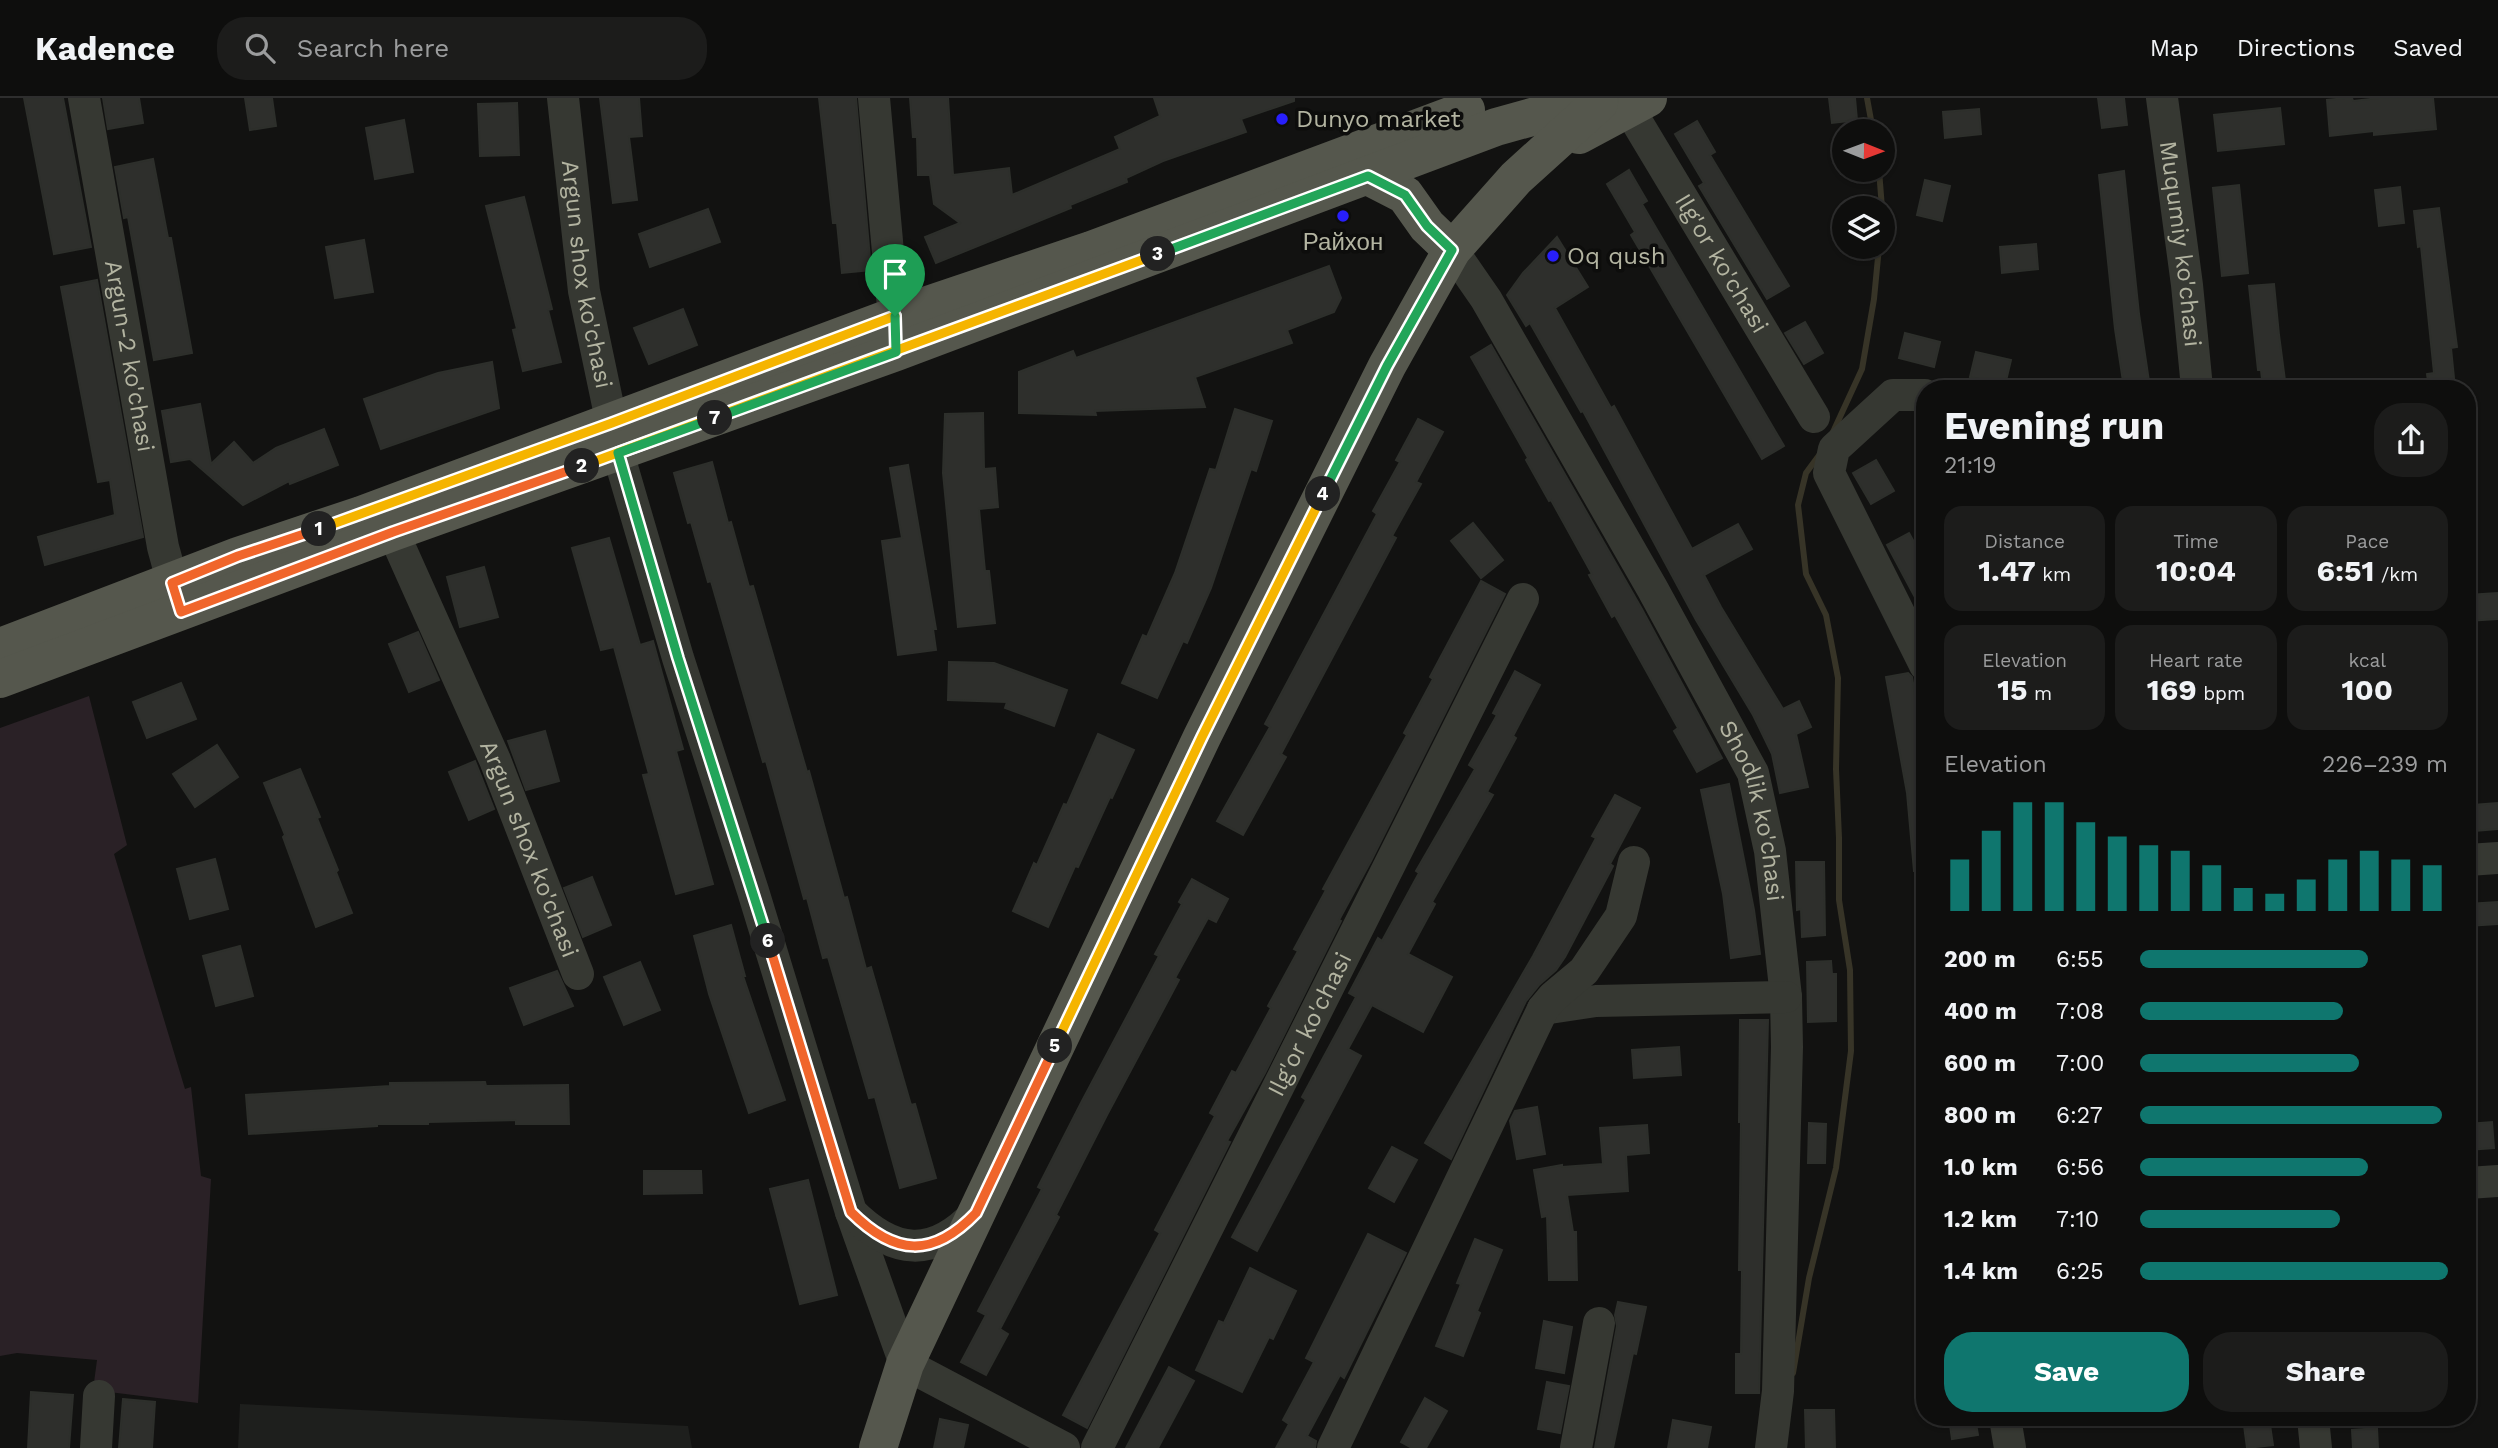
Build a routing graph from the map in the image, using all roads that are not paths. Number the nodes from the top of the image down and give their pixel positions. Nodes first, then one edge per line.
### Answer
1 (84, 98) edge
2 (563, 98) edge
3 (874, 98) edge
4 (1502, 98) edge
5 (2162, 98) edge
6 (1620, 101) edge
7 (1368, 176) junction
8 (1452, 250) junction
9 (895, 334) junction
10 (2196, 380) edge
11 (1916, 394) edge
12 (1814, 417) dead end
13 (615, 438) junction
14 (393, 532) junction
15 (177, 597) junction
16 (1523, 599) dead end
17 (1916, 647) edge
18 (0, 648) edge
19 (0, 679) edge
20 (2498, 858) edge
21 (2476, 859) edge
22 (1634, 862) dead end
23 (578, 974) dead end
24 (1786, 998) junction
25 (1543, 1009) junction
26 (2498, 1181) edge
27 (2476, 1182) edge
28 (851, 1212) junction
29 (976, 1213) junction
30 (1599, 1323) dead end
31 (905, 1364) junction
32 (99, 1396) dead end
33 (2007, 1426) edge
34 (2314, 1426) edge
35 (96, 1448) edge
36 (878, 1448) edge
37 (1065, 1448) edge
38 (1097, 1448) edge
39 (1333, 1448) edge
40 (1576, 1448) edge
41 (1771, 1448) edge
42 (2010, 1448) edge
43 (2316, 1448) edge

1 - 15 street, Argun-2 ko'chasi
2 - 13 street, Argun shox ko'chasi
3 - 9 street
4 - 9 main road
5 - 10 street, Muqumiy ko'chasi
6 - 7 main road
6 - 8 main road
6 - 12 street, Ilg'or ko'chasi
7 - 8 main road
7 - 9 main road
8 - 24 street, Shodlik ko'chasi
8 - 29 main road
9 - 13 main road
11 - 17 street
13 - 14 main road
13 - 15 main road
13 - 28 street, Argun shox ko'chasi
14 - 15 main road
14 - 23 street, Argun shox ko'chasi
15 - 18 main road
15 - 19 main road
16 - 38 street, Ilg'or ko'chasi
20 - 21 street
22 - 25 street
24 - 25 street
24 - 41 street, Shodlik ko'chasi
25 - 39 street
26 - 27 street
28 - 29 street
28 - 31 street, Argun shox ko'chasi
29 - 31 main road
30 - 40 street
31 - 36 main road
31 - 37 street
32 - 35 street
33 - 42 street
34 - 43 street

